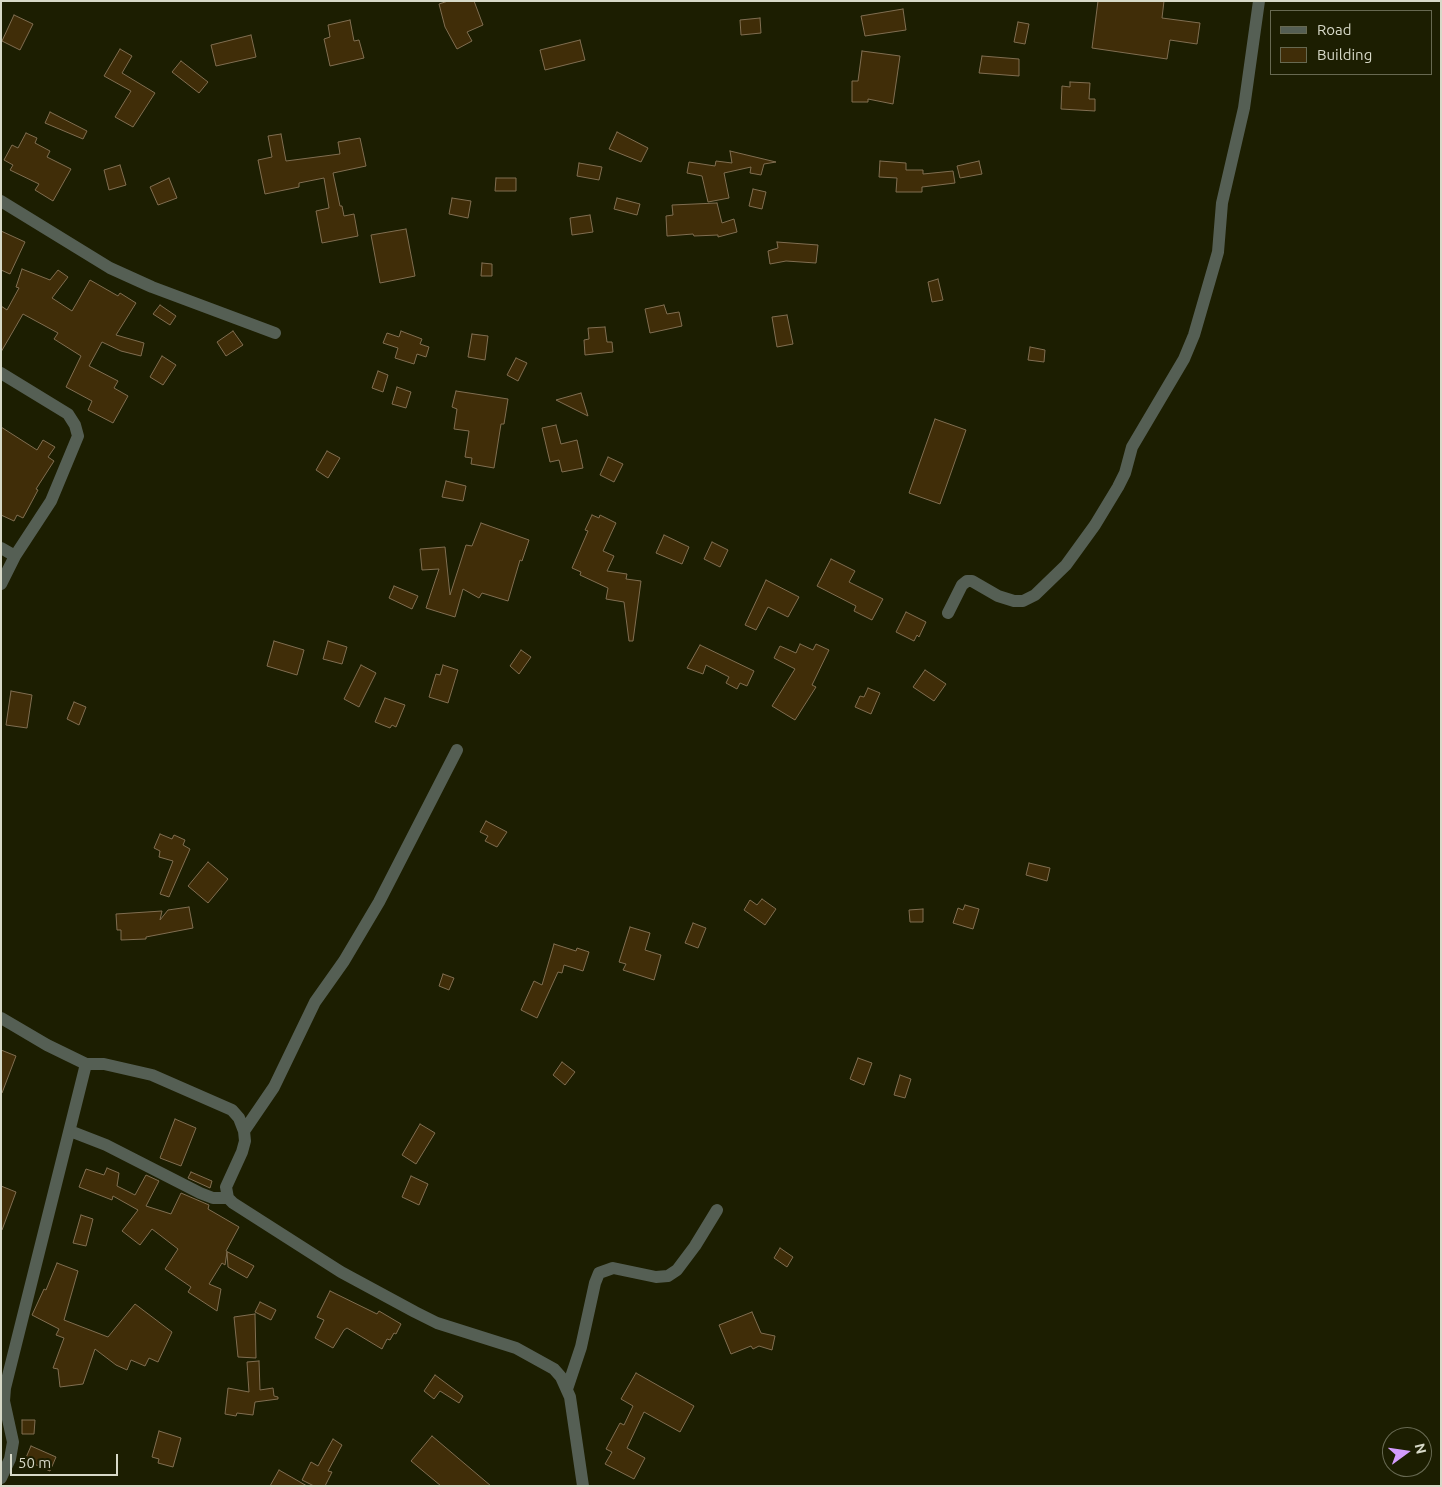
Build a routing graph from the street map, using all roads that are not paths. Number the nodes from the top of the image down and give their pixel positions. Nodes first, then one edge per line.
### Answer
1 (1258, 1) edge
2 (1, 201) edge
3 (275, 334) dead end
4 (1, 373) edge
5 (1, 548) edge
6 (15, 556) junction
7 (1, 584) edge
8 (948, 613) dead end
9 (457, 750) dead end
10 (1, 1018) edge
11 (86, 1064) junction
12 (70, 1131) junction
13 (244, 1131) junction
14 (228, 1198) junction
15 (717, 1210) dead end
16 (567, 1390) junction
17 (1, 1478) edge
18 (583, 1486) edge

1 - 8 street
2 - 3 street
4 - 6 street
5 - 6 street
6 - 7 street
9 - 13 street
10 - 11 street
11 - 12 street
11 - 13 street
12 - 14 street
12 - 17 street
13 - 14 street
14 - 16 street
15 - 16 street
16 - 18 street

